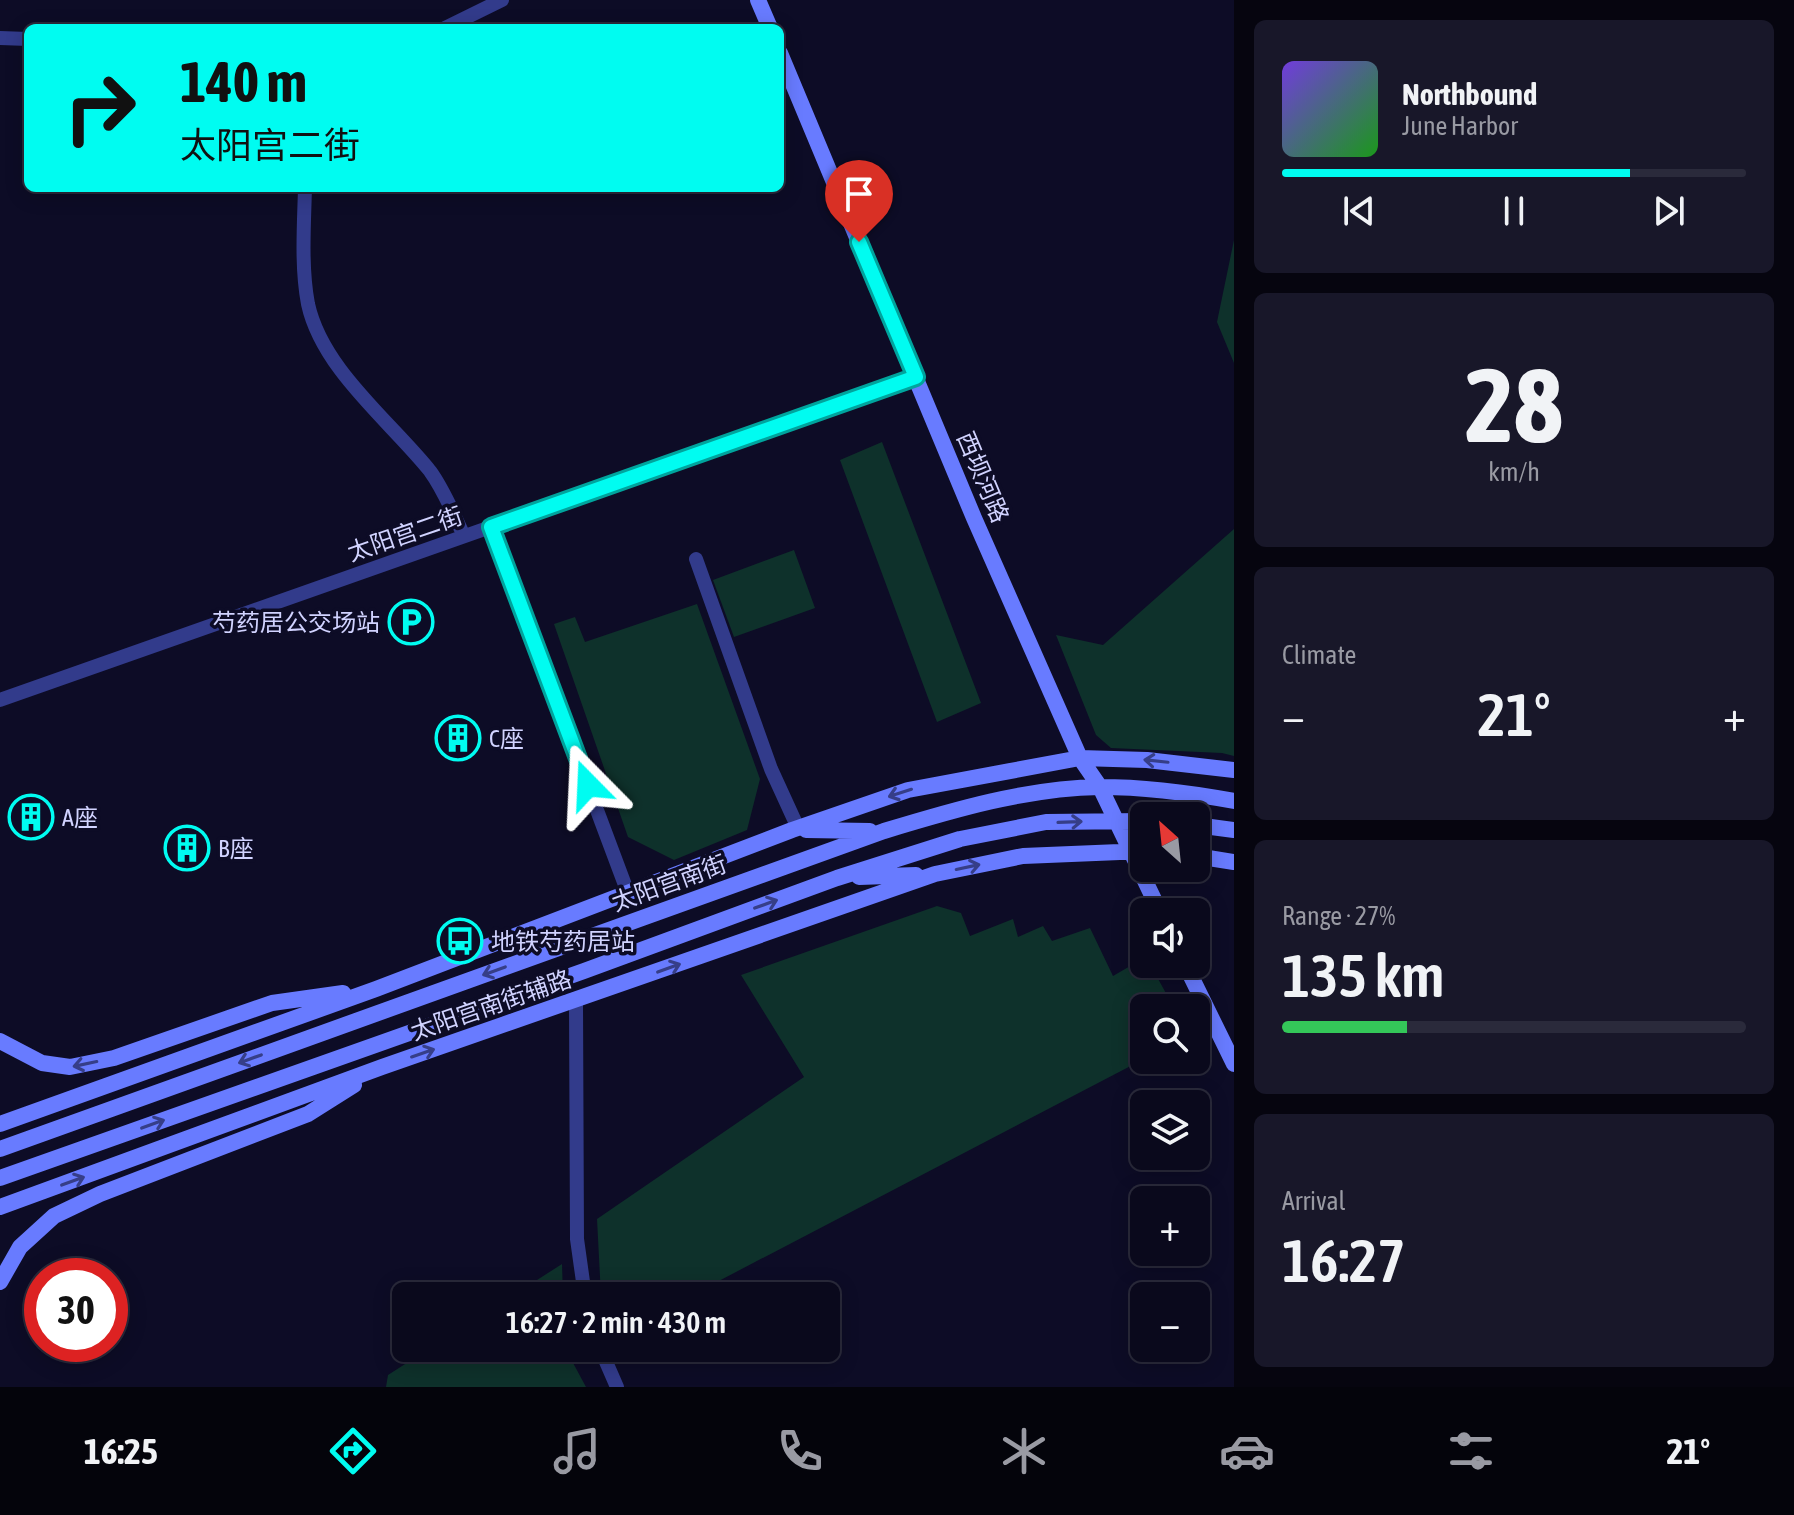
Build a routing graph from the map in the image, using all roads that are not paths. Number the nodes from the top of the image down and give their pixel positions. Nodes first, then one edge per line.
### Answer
1 (502, 0) edge
2 (758, 0) edge
3 (453, 24) edge
4 (768, 24) edge
5 (0, 38) edge
6 (24, 39) edge
7 (784, 63) edge
8 (305, 192) edge
9 (916, 377) junction
10 (491, 527) junction
11 (464, 536) junction
12 (696, 559) dead end
13 (0, 700) edge
14 (1080, 758) junction
15 (1234, 770) edge
16 (1100, 787) junction
17 (1234, 801) edge
18 (1116, 820) junction
19 (1130, 820) edge
20 (1210, 827) edge
21 (795, 829) junction
22 (1234, 830) edge
23 (884, 831) junction
24 (1130, 840) edge
25 (1130, 850) edge
26 (1210, 858) edge
27 (1234, 862) edge
28 (935, 874) junction
29 (837, 878) junction
30 (628, 893) junction
31 (584, 971) junction
32 (1192, 978) edge
33 (376, 989) junction
34 (576, 1001) junction
35 (0, 1041) edge
36 (1234, 1064) edge
37 (382, 1067) junction
38 (0, 1124) edge
39 (0, 1149) edge
40 (0, 1178) edge
41 (0, 1207) edge
42 (20, 1247) junction
43 (0, 1262) edge
44 (0, 1282) edge
45 (583, 1282) edge
46 (606, 1362) edge
47 (617, 1387) edge

1 - 3 street
2 - 4 street
5 - 6 street
7 - 9 street, 西坝河路
8 - 11 street
9 - 10 street, 太阳宫二街
9 - 14 street, 西坝河路
10 - 11 street, 太阳宫二街
10 - 30 street
11 - 13 street, 太阳宫二街
12 - 21 street
15 -> 14 street
14 - 16 street, 西坝河路
14 -> 21 street
16 - 17 street, 太阳宫南街
16 - 18 street, 西坝河路
16 - 23 street, 太阳宫南街
18 - 19 street
18 - 24 street, 西坝河路
29 -> 18 street
20 - 22 street
21 - 23 street
21 - 30 street
23 -> 39 street, 太阳宫南街
28 -> 25 street, 太阳宫南街辅路
26 - 27 street
28 - 29 street
34 -> 28 street, 太阳宫南街辅路
31 -> 29 street
30 - 33 street
31 - 34 street
40 -> 31 street
32 - 36 street
33 -> 35 street
33 - 38 street
37 -> 34 street, 太阳宫南街辅路
34 - 45 street
41 -> 37 street, 太阳宫南街辅路
37 - 42 street
42 - 43 street
42 - 44 street
46 - 47 street

